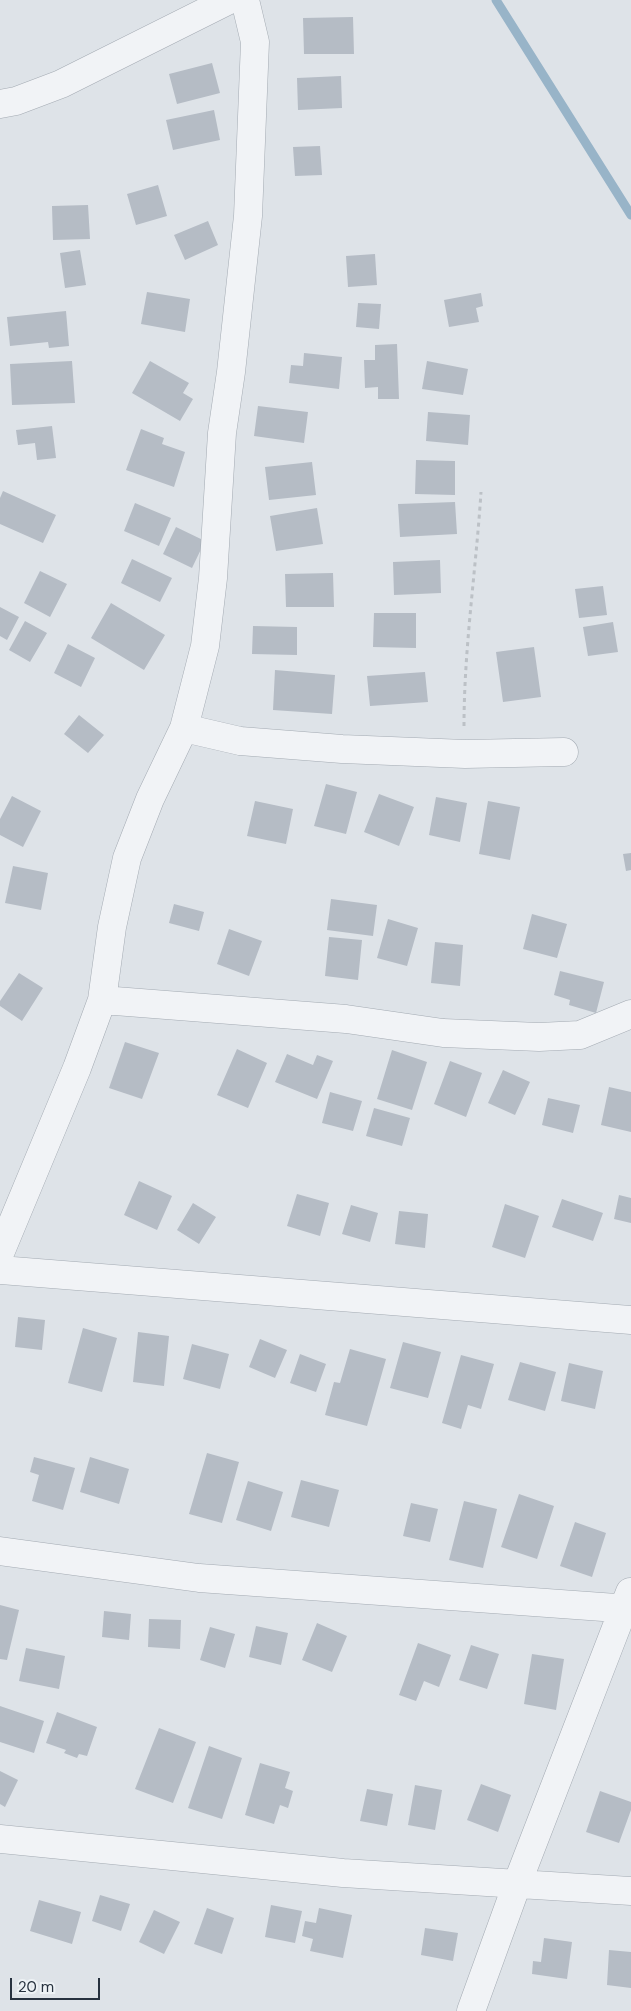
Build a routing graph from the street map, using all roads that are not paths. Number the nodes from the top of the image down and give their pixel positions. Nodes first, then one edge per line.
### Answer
1 (229, 0) edge
2 (245, 0) edge
3 (0, 104) edge
4 (184, 728) junction
5 (564, 752) dead end
6 (102, 1000) junction
7 (631, 1014) edge
8 (0, 1252) edge
9 (0, 1270) edge
10 (631, 1320) edge
11 (0, 1551) edge
12 (629, 1602) edge
13 (0, 1839) edge
14 (517, 1884) junction
15 (631, 1891) edge
16 (471, 2011) edge

1 - 3 street
2 - 4 street
4 - 5 street
4 - 6 street
6 - 7 street
6 - 8 street
9 - 10 street
11 - 12 street
12 - 14 street
13 - 14 street
14 - 15 street
14 - 16 street

